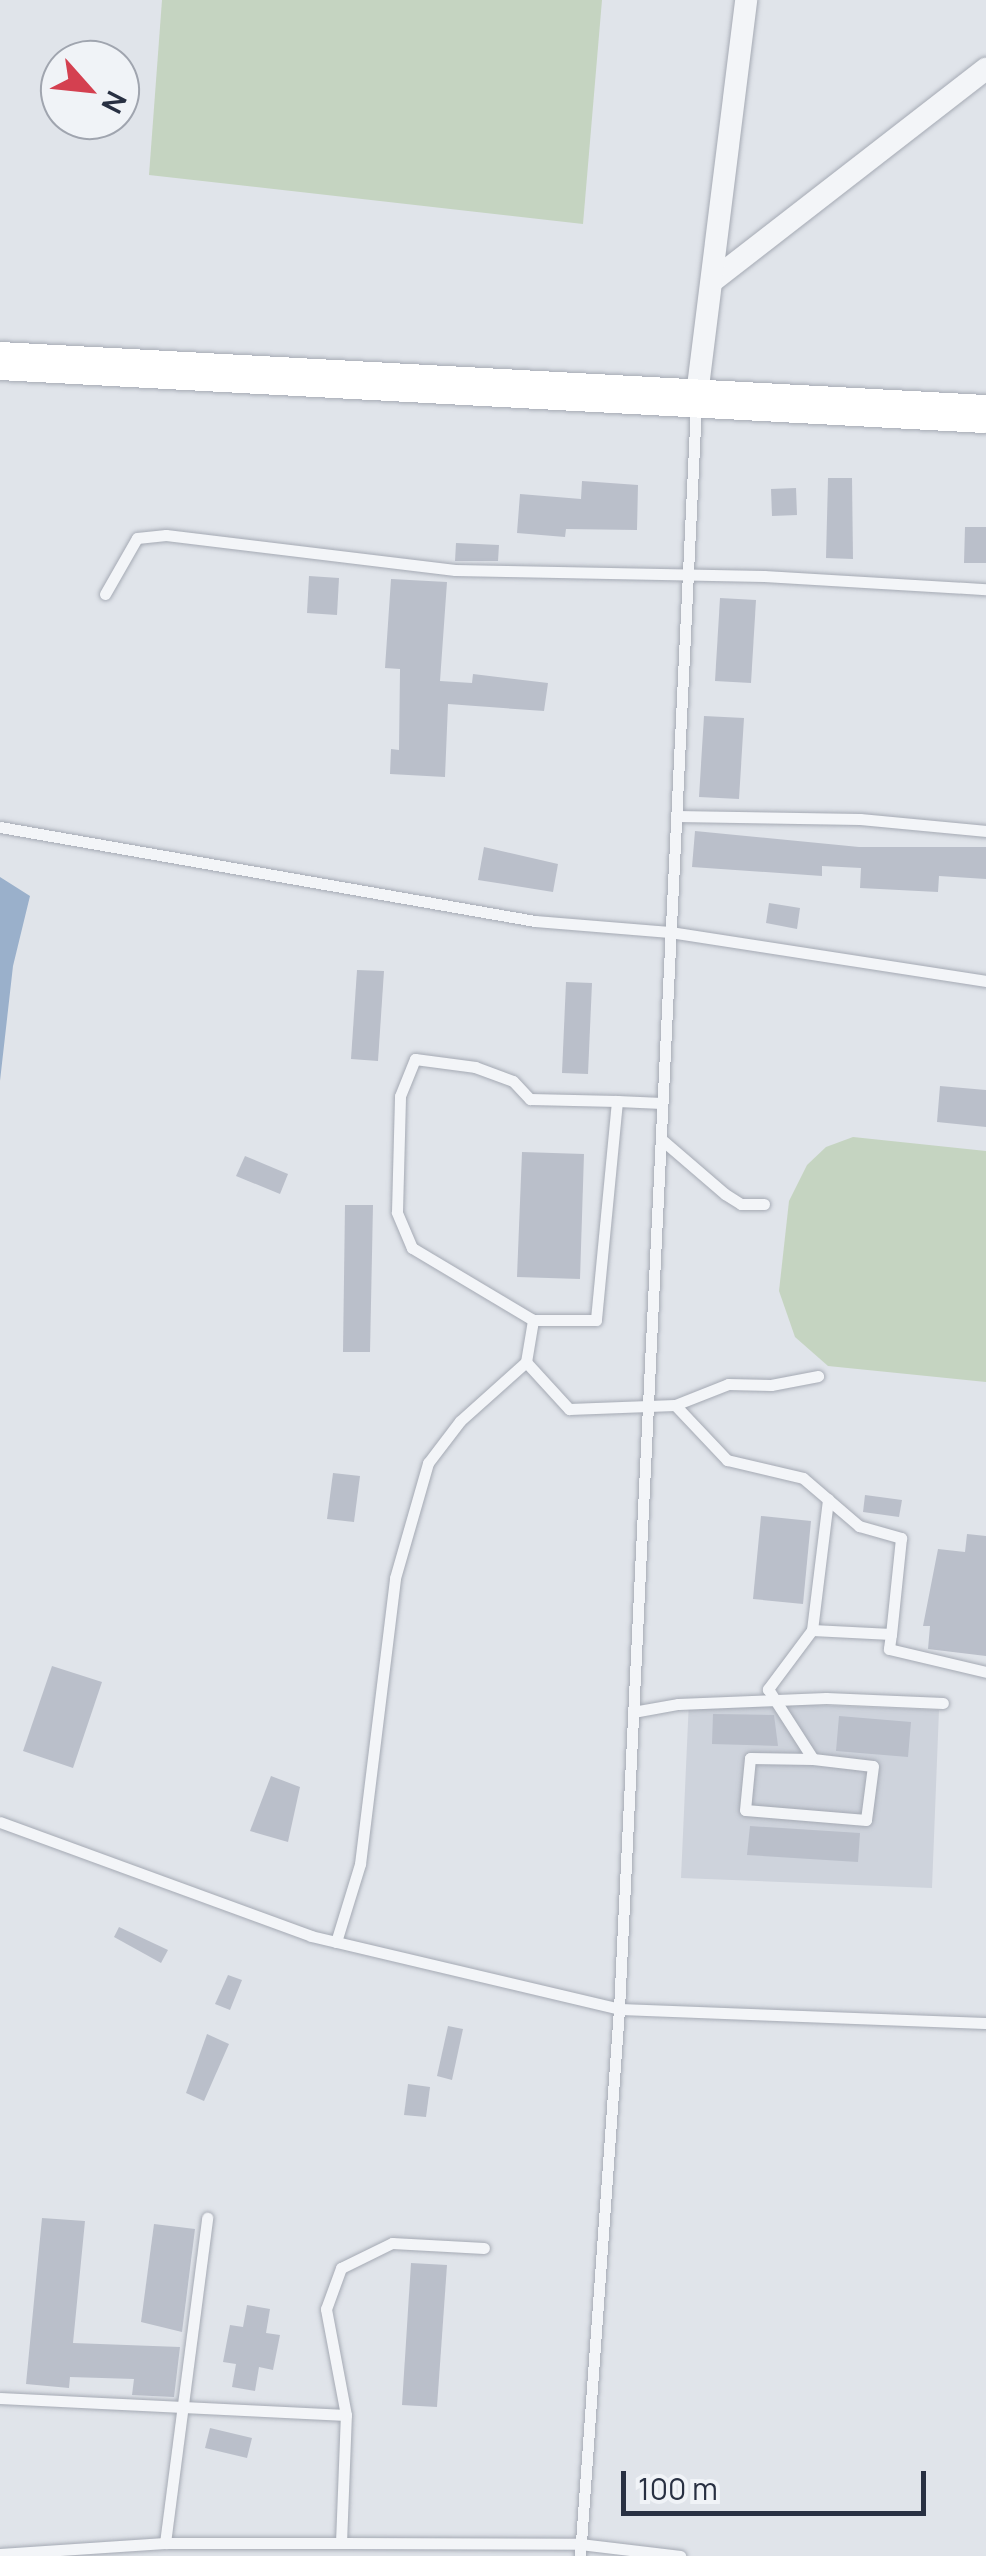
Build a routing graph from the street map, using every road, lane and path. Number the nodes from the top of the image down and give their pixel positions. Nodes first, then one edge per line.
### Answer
1 (746, 0) edge
2 (986, 69) edge
3 (716, 278) junction
4 (0, 361) edge
5 (696, 396) junction
6 (986, 414) edge
7 (688, 575) junction
8 (986, 589) edge
9 (105, 594) dead end
10 (676, 816) junction
11 (0, 828) edge
12 (986, 831) edge
13 (670, 932) junction
14 (986, 981) edge
15 (617, 1102) junction
16 (662, 1102) junction
17 (660, 1139) junction
18 (764, 1204) dead end
19 (532, 1320) junction
20 (526, 1362) junction
21 (818, 1376) dead end
22 (674, 1405) junction
23 (648, 1406) junction
24 (828, 1499) junction
25 (812, 1630) junction
26 (891, 1634) junction
27 (986, 1672) edge
28 (776, 1700) junction
29 (942, 1703) dead end
30 (633, 1712) junction
31 (812, 1759) junction
32 (0, 1822) edge
33 (336, 1942) junction
34 (619, 2009) junction
35 (986, 2022) edge
36 (207, 2218) dead end
37 (484, 2248) dead end
38 (0, 2398) edge
39 (182, 2407) junction
40 (346, 2415) junction
41 (165, 2543) junction
42 (341, 2543) junction
43 (580, 2550) edge
44 (0, 2554) edge
45 (680, 2556) edge

1 - 3 street
2 - 3 street
3 - 5 street
4 - 5 highway
5 - 6 highway
5 - 7 lane
7 - 8 lane
7 - 9 lane
7 - 10 lane
10 - 12 lane
10 - 13 lane
11 - 13 lane
13 - 14 lane
13 - 16 lane
15 - 16 lane
15 - 19 lane
15 - 19 lane
16 - 17 lane
17 - 18 lane
17 - 23 lane
19 - 20 lane
20 - 23 lane
20 - 33 lane
21 - 22 lane
22 - 23 lane
22 - 24 lane
23 - 30 lane
24 - 25 lane
24 - 26 lane
25 - 26 lane
25 - 28 lane
26 - 27 lane
28 - 29 lane
28 - 30 lane
28 - 31 lane
30 - 34 lane
31 - 31 lane
32 - 33 lane
33 - 34 lane
34 - 35 lane
34 - 43 lane
36 - 39 lane
37 - 40 lane
38 - 39 lane
39 - 40 lane
39 - 41 lane
40 - 42 lane
41 - 42 lane
41 - 44 lane
42 - 43 lane
43 - 45 lane

